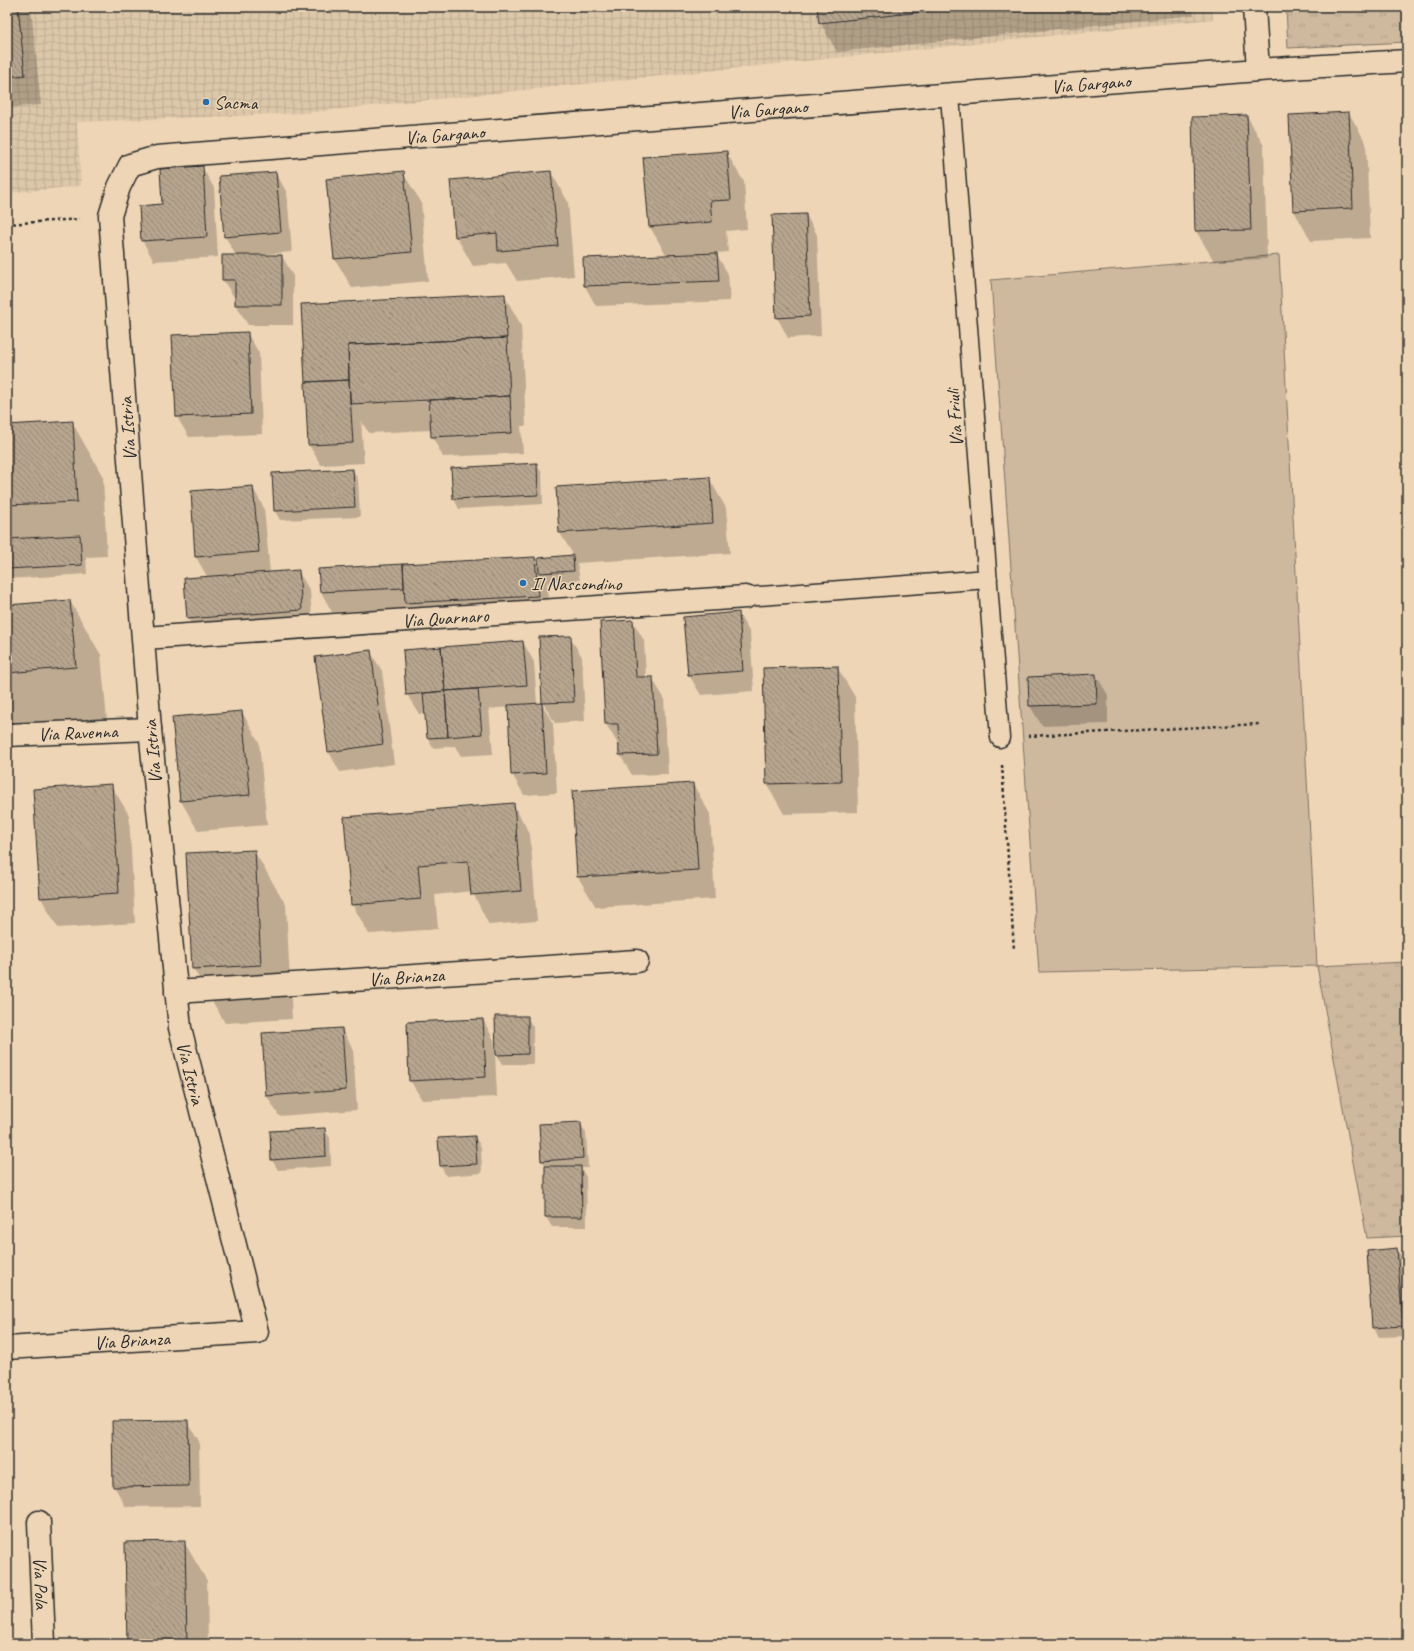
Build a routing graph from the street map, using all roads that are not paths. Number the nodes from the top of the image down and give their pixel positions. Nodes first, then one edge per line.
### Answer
1 (1254, 7) edge
2 (1407, 61) edge
3 (1258, 70) junction
4 (950, 96) junction
5 (130, 165) joint
6 (988, 579) junction
7 (746, 597) joint
8 (144, 638) junction
9 (150, 729) junction
10 (7, 735) edge
11 (1000, 738) road end
12 (637, 961) dead end
13 (176, 992) junction
14 (257, 1332) joint
15 (7, 1348) edge
16 (39, 1522) dead end
17 (44, 1644) edge

1 - 3 street
2 - 3 street, Via Gargano
3 - 4 street, Via Gargano
4 - 5 street, Via Gargano
4 - 6 lane, Via Friuli
5 - 8 street, Via Istria
6 - 7 lane
6 - 11 lane, Via Friuli
7 - 8 street, Via Quarnaro
8 - 9 street, Via Istria
9 - 10 street, Via Ravenna
9 - 13 street, Via Istria
12 - 13 street, Via Brianza
13 - 14 street, Via Istria
14 - 15 street, Via Brianza
16 - 17 street, Via Pola

